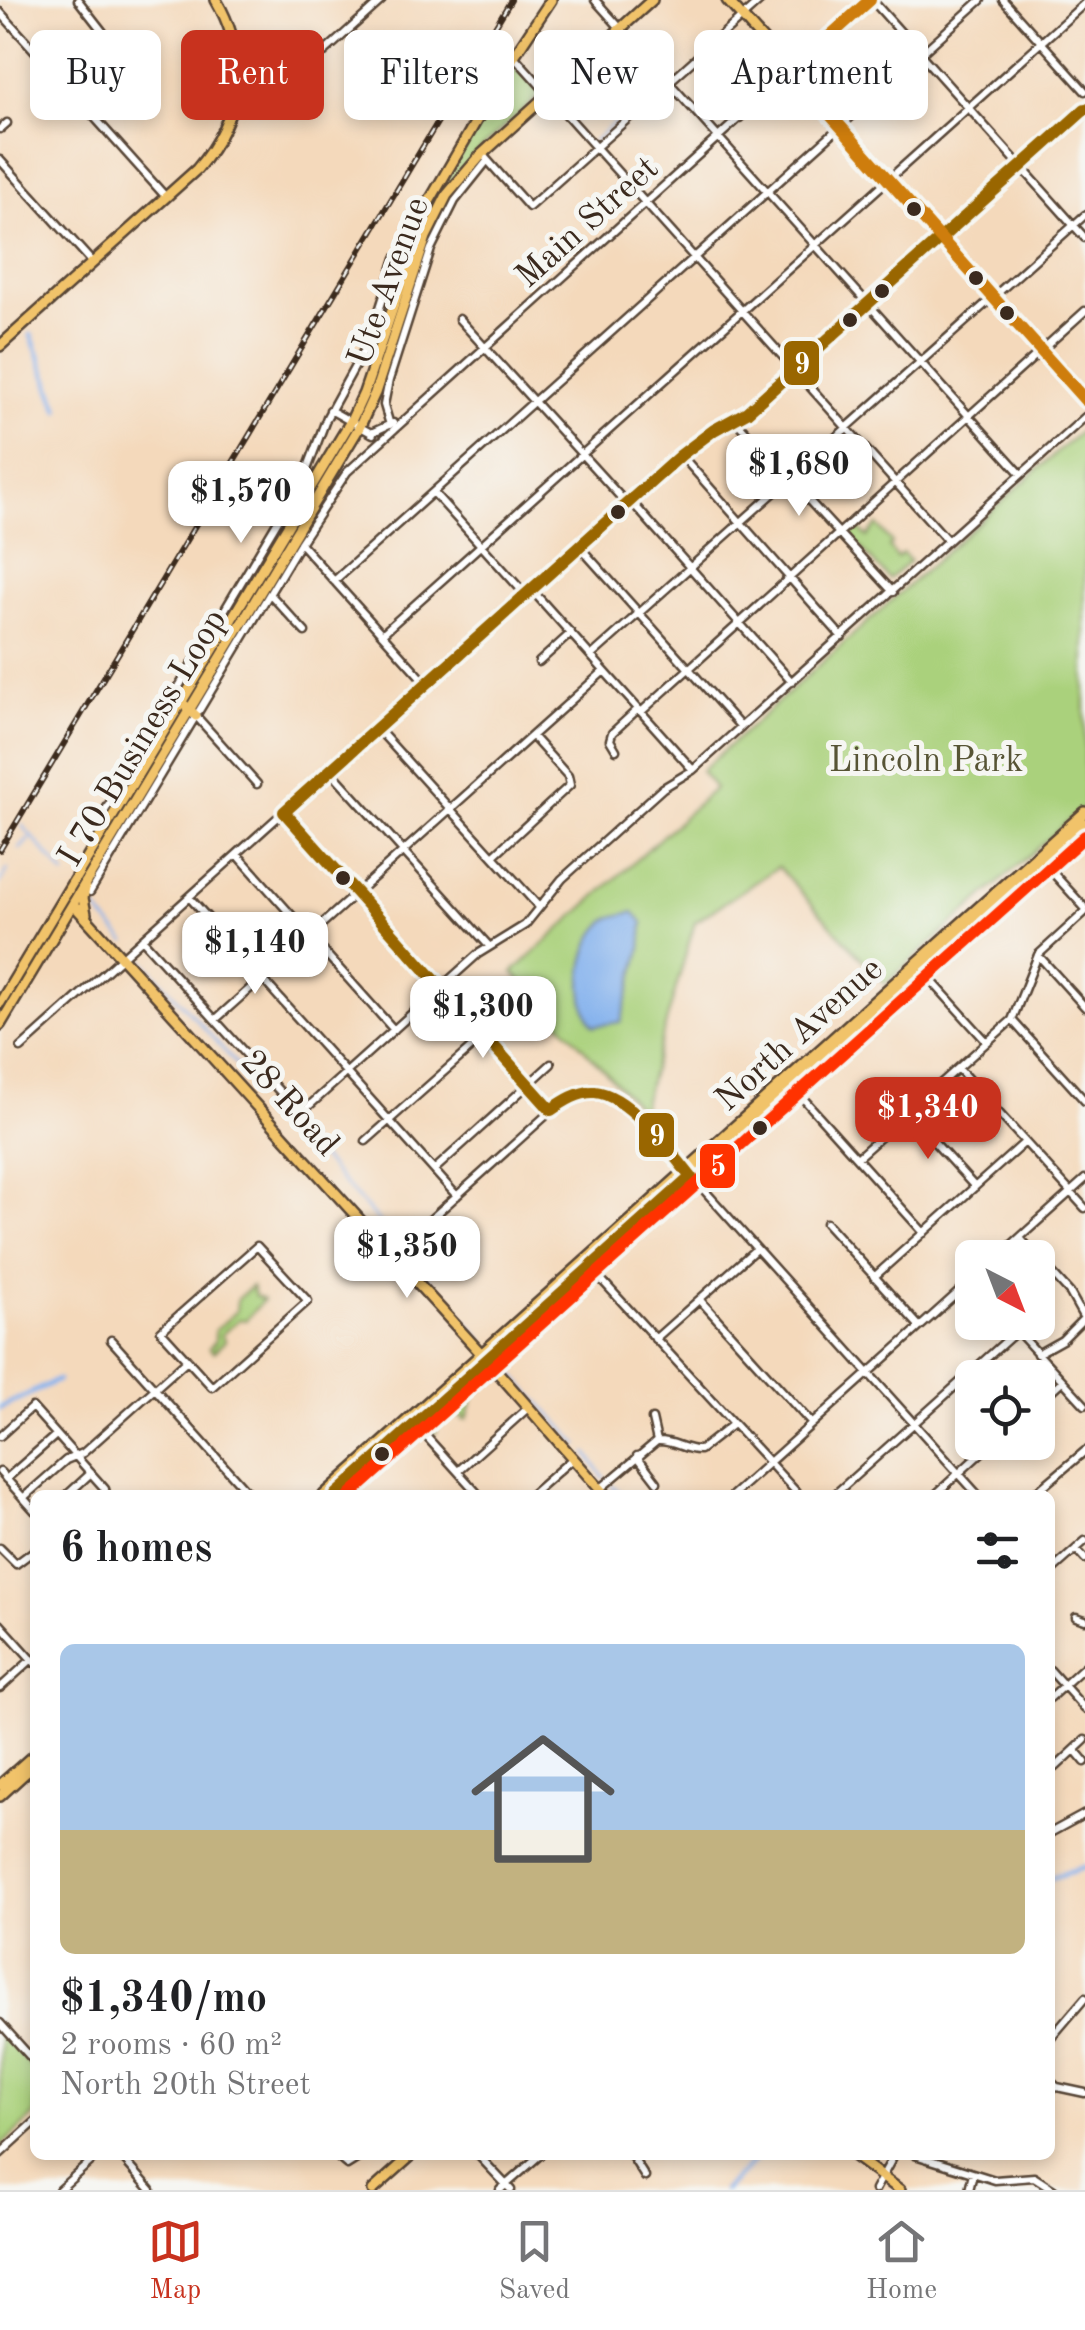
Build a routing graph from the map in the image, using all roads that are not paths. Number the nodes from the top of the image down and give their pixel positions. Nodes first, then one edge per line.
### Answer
1 (78, 0) edge
2 (213, 0) edge
3 (551, 0) edge
4 (595, 0) edge
5 (652, 0) edge
6 (727, 0) edge
7 (761, 0) edge
8 (871, 0) edge
9 (982, 0) edge
10 (1003, 0) edge
11 (377, 2) edge
12 (1085, 3) edge
13 (0, 12) edge
14 (742, 16) junction
15 (621, 28) joint
16 (102, 30) edge
17 (224, 30) edge
18 (228, 30) edge
19 (754, 30) edge
20 (837, 30) edge
21 (898, 30) edge
22 (1041, 42) junction
23 (30, 46) edge
24 (928, 47) edge
25 (324, 51) edge
26 (514, 56) joint
27 (928, 63) edge
28 (674, 77) edge
29 (534, 78) edge
30 (674, 88) edge
31 (1085, 92) edge
32 (534, 108) edge
33 (968, 108) junction
34 (1085, 109) edge
35 (97, 120) edge
36 (226, 120) edge
37 (477, 120) edge
38 (571, 120) edge
39 (627, 120) edge
40 (737, 120) edge
41 (836, 120) edge
42 (848, 120) edge
43 (7, 123) dead end
44 (841, 126) junction
45 (0, 129) edge
46 (718, 137) junction
47 (596, 148) junction
48 (484, 157) junction
49 (0, 160) edge
50 (1021, 166) junction
51 (888, 179) junction
52 (768, 192) junction
53 (166, 197) junction
54 (644, 202) junction
55 (1085, 214) edge
56 (1074, 225) junction
57 (940, 238) junction
58 (1085, 238) edge
59 (815, 245) junction
60 (396, 258) dead end
61 (694, 258) junction
62 (92, 263) junction
63 (993, 297) junction
64 (868, 304) junction
65 (742, 311) junction
66 (1085, 311) edge
67 (459, 318) dead end
68 (0, 346) edge
69 (484, 346) junction
70 (1041, 350) junction
71 (920, 362) junction
72 (794, 369) junction
73 (424, 400) junction
74 (1085, 400) edge
75 (534, 402) junction
76 (330, 410) junction
77 (968, 416) junction
78 (1085, 417) edge
79 (735, 420) junction
80 (355, 424) junction
81 (390, 426) junction
82 (847, 428) junction
83 (371, 433) junction
84 (381, 439) junction
85 (582, 454) junction
86 (681, 455) junction
87 (1021, 474) junction
88 (788, 480) junction
89 (895, 482) junction
90 (433, 492) junction
91 (628, 502) junction
92 (741, 522) junction
93 (838, 533) junction
94 (947, 540) junction
95 (300, 543) junction
96 (481, 545) junction
97 (579, 546) junction
98 (690, 568) junction
99 (789, 578) junction
100 (334, 581) junction
101 (528, 592) junction
102 (892, 592) junction
103 (270, 594) junction
104 (640, 613) junction
105 (739, 623) junction
106 (305, 632) dead end
107 (571, 633) junction
108 (382, 634) junction
109 (842, 637) junction
110 (592, 656) junction
111 (539, 662) dead end
112 (689, 668) junction
113 (604, 671) junction
114 (792, 682) junction
115 (426, 684) junction
116 (185, 706) junction
117 (640, 710) junction
118 (377, 728) junction
119 (741, 728) junction
120 (532, 736) junction
121 (616, 750) dead end
122 (330, 770) junction
123 (694, 770) junction
124 (257, 784) dead end
125 (450, 809) junction
126 (284, 812) junction
127 (1085, 812) edge
128 (1085, 823) edge
129 (118, 827) junction
130 (90, 836) dead end
131 (404, 851) junction
132 (237, 854) junction
133 (493, 856) junction
134 (1040, 858) junction
135 (94, 868) junction
136 (90, 892) dead end
137 (356, 894) junction
138 (189, 897) junction
139 (68, 901) junction
140 (540, 907) junction
141 (1085, 910) edge
142 (85, 917) junction
143 (56, 933) junction
144 (310, 935) junction
145 (142, 939) junction
146 (489, 946) junction
147 (1038, 954) junction
148 (122, 958) junction
149 (919, 966) junction
150 (262, 978) junction
151 (442, 988) junction
152 (883, 998) junction
153 (0, 1003) edge
154 (1085, 1007) edge
155 (508, 1014) dead end
156 (215, 1020) junction
157 (1012, 1020) junction
158 (0, 1025) edge
159 (394, 1030) junction
160 (484, 1036) junction
161 (988, 1042) junction
162 (830, 1046) junction
163 (22, 1048) dead end
164 (551, 1064) dead end
165 (958, 1068) junction
166 (347, 1072) junction
167 (789, 1083) junction
168 (528, 1084) junction
169 (1085, 1101) edge
170 (551, 1110) junction
171 (908, 1113) junction
172 (390, 1120) junction
173 (366, 1141) dead end
174 (1025, 1142) junction
175 (857, 1158) junction
176 (434, 1170) junction
177 (688, 1174) junction
178 (1085, 1179) edge
179 (974, 1187) junction
180 (1071, 1192) junction
181 (457, 1196) junction
182 (1085, 1208) edge
183 (826, 1223) dead end
184 (924, 1232) junction
185 (1020, 1238) junction
186 (1018, 1240) edge
187 (756, 1249) junction
188 (391, 1255) junction
189 (588, 1264) junction
190 (874, 1276) junction
191 (955, 1296) edge
192 (700, 1300) junction
193 (538, 1309) junction
194 (1084, 1320) edge
195 (920, 1327) junction
196 (655, 1339) junction
197 (111, 1340) dead end
198 (1007, 1340) edge
199 (1024, 1340) edge
200 (1036, 1354) junction
201 (484, 1357) junction
202 (188, 1360) junction
203 (868, 1374) junction
204 (1062, 1381) junction
205 (1055, 1387) edge
206 (155, 1390) junction
207 (1085, 1405) edge
208 (529, 1407) junction
209 (652, 1420) dead end
210 (411, 1422) junction
211 (812, 1424) junction
212 (914, 1424) junction
213 (732, 1425) junction
214 (56, 1434) junction
215 (0, 1436) edge
216 (658, 1441) junction
217 (1085, 1450) edge
218 (637, 1456) junction
219 (76, 1457) junction
220 (572, 1458) junction
221 (974, 1460) edge
222 (769, 1462) junction
223 (358, 1470) junction
224 (458, 1471) junction
225 (0, 1472) edge
226 (91, 1474) junction
227 (959, 1474) junction
228 (6, 1479) junction
229 (657, 1482) dead end
230 (33, 1490) edge
231 (73, 1490) edge
232 (104, 1490) edge
233 (245, 1490) edge
234 (331, 1490) edge
235 (340, 1490) edge
236 (475, 1490) edge
237 (537, 1490) edge
238 (601, 1490) edge
239 (605, 1490) edge
240 (738, 1490) edge
241 (794, 1490) edge
242 (840, 1490) edge
243 (940, 1490) edge
244 (973, 1490) edge
245 (1039, 1490) edge
246 (30, 1493) edge
247 (24, 1498) junction
248 (30, 1505) edge
249 (1085, 1541) edge
250 (0, 1548) edge
251 (1076, 1549) junction
252 (30, 1554) edge
253 (1085, 1559) edge
254 (1055, 1568) edge
255 (1076, 1617) dead end
256 (1085, 1620) edge
257 (0, 1624) edge
258 (30, 1658) edge
259 (30, 1663) edge
260 (1085, 1666) edge
261 (1055, 1675) edge
262 (1064, 1685) junction
263 (0, 1688) edge
264 (1055, 1693) edge
265 (1085, 1709) edge
266 (1085, 1740) edge
267 (1074, 1750) junction
268 (1085, 1762) edge
269 (30, 1764) edge
270 (1056, 1767) dead end
271 (4, 1786) edge
272 (0, 1796) edge
273 (1085, 1814) edge
274 (1055, 1831) edge
275 (1085, 1998) edge
276 (0, 2023) edge
277 (1055, 2033) edge
278 (30, 2056) edge
279 (1055, 2085) edge
280 (1085, 2093) edge
281 (30, 2127) edge
282 (0, 2154) edge
283 (92, 2160) edge
284 (124, 2160) edge
285 (406, 2160) edge
286 (482, 2160) edge
287 (535, 2160) edge
288 (634, 2160) edge
289 (860, 2160) edge
290 (891, 2160) edge
291 (931, 2160) edge
292 (974, 2174) junction
293 (644, 2177) dead end
294 (882, 2177) junction
295 (506, 2188) edge
296 (59, 2190) edge
297 (151, 2190) edge
298 (373, 2190) edge
299 (875, 2190) edge
300 (900, 2190) edge
301 (968, 2190) edge
302 (1054, 2190) edge

1 - 16 street
2 - 17 main road
2 - 18 main road
3 - 26 main road
4 - 15 street
5 - 15 main road, Ute Avenue
6 - 14 main road
7 - 14 street
8 - 20 street, Main Street
8 - 21 street
9 - 24 street
10 - 22 street
11 - 25 street
12 - 22 street
13 - 23 street
14 - 19 main road
14 - 28 street
22 - 31 street
22 - 33 street
26 - 29 street
27 - 33 street
30 - 46 street
32 - 48 main road, Ute Avenue
33 - 50 street
33 - 51 street
34 - 50 main road
35 - 53 street
36 - 53 main road
37 - 80 main road
38 - 47 street
39 - 47 street
40 - 46 street, Main Street
41 - 44 main road
42 - 44 street
43 - 45 street
44 - 51 main road
44 - 52 street
46 - 52 street
46 - 54 street, Main Street
47 - 48 street
47 - 54 street
48 - 80 main road, Ute Avenue
48 - 81 street
49 - 62 street
50 - 56 street
50 - 57 main road
51 - 57 main road
51 - 59 street
52 - 59 street
52 - 61 street
53 - 62 main road
54 - 61 street
54 - 69 street, Main Street
55 - 56 street
56 - 58 street
56 - 63 street
57 - 63 main road
57 - 64 street
59 - 64 street
59 - 65 street
60 - 76 street
61 - 65 street
61 - 75 street
62 - 68 main road
63 - 70 main road
63 - 71 street
64 - 71 street
64 - 72 street
65 - 72 street
65 - 85 street
66 - 70 street
67 - 69 street
69 - 73 street, Main Street
69 - 75 street
70 - 74 main road
70 - 77 street
71 - 77 street
71 - 82 street
72 - 79 street
72 - 82 street
73 - 81 street
73 - 84 street, Main Street
75 - 85 street
75 - 90 street
76 - 80 street
76 - 116 street
77 - 87 street
77 - 89 street
78 - 87 street
79 - 86 street
79 - 88 street
80 - 83 street
80 - 116 main road, I 70 Business Loop
81 - 83 street
82 - 88 street
82 - 89 street
83 - 84 street
84 - 95 street, Main Street
85 - 91 street
85 - 96 street
86 - 91 street
86 - 92 street
87 - 94 street
88 - 92 street
88 - 93 street
89 - 93 street
89 - 94 street
90 - 96 street
90 - 100 street
91 - 97 street
91 - 98 street
92 - 98 street
92 - 99 street
93 - 99 street
93 - 102 street
94 - 102 street
95 - 100 street
95 - 103 street, Main Street
96 - 101 street
96 - 108 street
97 - 101 street
97 - 104 street
98 - 104 street
98 - 105 street
99 - 105 street
99 - 109 street
100 - 108 street
101 - 107 street
101 - 115 street
102 - 109 street
103 - 106 street
103 - 116 street, Main Street
104 - 110 street
104 - 112 street
105 - 112 street
105 - 114 street
107 - 110 street
107 - 111 street
108 - 115 street
109 - 114 street
110 - 113 street
112 - 117 street
112 - 119 street
113 - 117 street
113 - 120 street
114 - 119 street
115 - 118 street
116 - 124 street
116 - 129 main road, I 70 Business Loop
116 - 129 street
116 - 130 street
117 - 121 street
117 - 123 street
118 - 122 street
118 - 125 street
119 - 123 street
120 - 125 street
120 - 133 street
122 - 126 street
122 - 131 street
123 - 140 street
125 - 131 street
125 - 133 street
126 - 132 street
126 - 137 street
127 - 134 main road, North Avenue
128 - 134 main road, North Avenue
129 - 135 main road, I 70 Business Loop
129 - 136 street
129 - 139 main road, I 70 Business Loop
131 - 137 street
131 - 146 street
132 - 138 street
132 - 144 street
133 - 140 street
134 - 141 street
134 - 149 main road, North Avenue
135 - 139 main road, I 70 Business Loop
135 - 142 main road
137 - 144 street
137 - 151 street
138 - 145 street
138 - 150 street
139 - 142 main road, 28 Road
139 - 143 main road, I 70 Business Loop
139 - 153 main road, I 70 Business Loop
140 - 146 street
141 - 147 street
142 - 143 main road
142 - 148 main road, 28 Road
143 - 158 main road, I 70 Business Loop
144 - 150 street
144 - 159 street
145 - 148 street
145 - 156 street
146 - 151 street
147 - 154 street
147 - 157 street
148 - 163 street
148 - 188 main road, 28 Road
149 - 152 main road, North Avenue
149 - 152 main road, North Avenue
149 - 161 street
150 - 156 street
150 - 166 street
151 - 159 street
151 - 160 street
152 - 162 main road, North Avenue
152 - 162 main road, North Avenue
155 - 160 street
156 - 166 street
157 - 161 street
157 - 169 street
159 - 166 street
160 - 168 street
160 - 172 street
161 - 165 street
162 - 167 main road, North Avenue
162 - 167 main road, North Avenue
164 - 168 street
165 - 171 street
165 - 174 street
166 - 172 street
167 - 175 street
167 - 177 main road, North Avenue
167 - 177 main road, North Avenue
168 - 170 street
168 - 176 street
170 - 177 street
170 - 181 street
171 - 175 street
171 - 179 street
172 - 173 street
172 - 176 street
174 - 179 street
174 - 180 street
175 - 184 street
176 - 181 street
177 - 187 street
177 - 189 main road, North Avenue
178 - 180 street
179 - 184 street
180 - 182 street
180 - 185 street
181 - 188 street
183 - 190 street
184 - 190 street
185 - 186 street
185 - 194 street
187 - 192 street
187 - 203 street
188 - 201 main road, 28 Road
189 - 193 main road, North Avenue
189 - 193 main road, North Avenue
189 - 196 street
190 - 195 street
191 - 195 street
192 - 196 street
192 - 211 street
193 - 201 main road, North Avenue
193 - 201 main road, North Avenue
194 - 200 street
195 - 203 street
196 - 213 street
197 - 206 street
198 - 212 street
199 - 200 street
200 - 204 street
201 - 208 main road, 28 Road
201 - 210 main road, North Avenue
201 - 210 main road, North Avenue
202 - 202 street
202 - 206 street
203 - 211 street
203 - 212 street
204 - 205 street
204 - 207 street
206 - 219 street
206 - 233 street
208 - 220 main road, 28 Road
208 - 224 street
209 - 216 street
210 - 223 main road, North Avenue
210 - 223 main road, North Avenue
210 - 224 street
211 - 222 street
212 - 227 street
212 - 242 street
213 - 216 street
213 - 222 street
214 - 215 street
214 - 219 street
214 - 228 street
216 - 218 street
217 - 245 street
218 - 229 street
218 - 239 street
219 - 226 street
219 - 230 street
220 - 237 street
220 - 238 main road, 28 Road
221 - 227 street
222 - 240 street
222 - 241 street
223 - 234 main road, North Avenue
223 - 235 main road, North Avenue
224 - 236 street
225 - 228 street
226 - 231 street
226 - 232 street
227 - 243 street
227 - 244 street
228 - 247 street
246 - 247 street
247 - 248 street
249 - 251 street
250 - 252 street
251 - 253 street
251 - 254 street
255 - 256 street
257 - 258 street
259 - 263 street
260 - 262 street
261 - 262 street
262 - 264 street
262 - 265 street
266 - 267 street
267 - 268 street
267 - 270 street
269 - 271 main road
271 - 272 main road
273 - 274 street
275 - 277 street
276 - 278 street
279 - 280 street
281 - 282 street
283 - 296 street
284 - 297 street
285 - 298 main road
286 - 295 street
287 - 295 street
288 - 293 street
289 - 294 main road
290 - 294 street
291 - 292 street
292 - 301 street
292 - 302 street
294 - 299 street
294 - 300 main road

